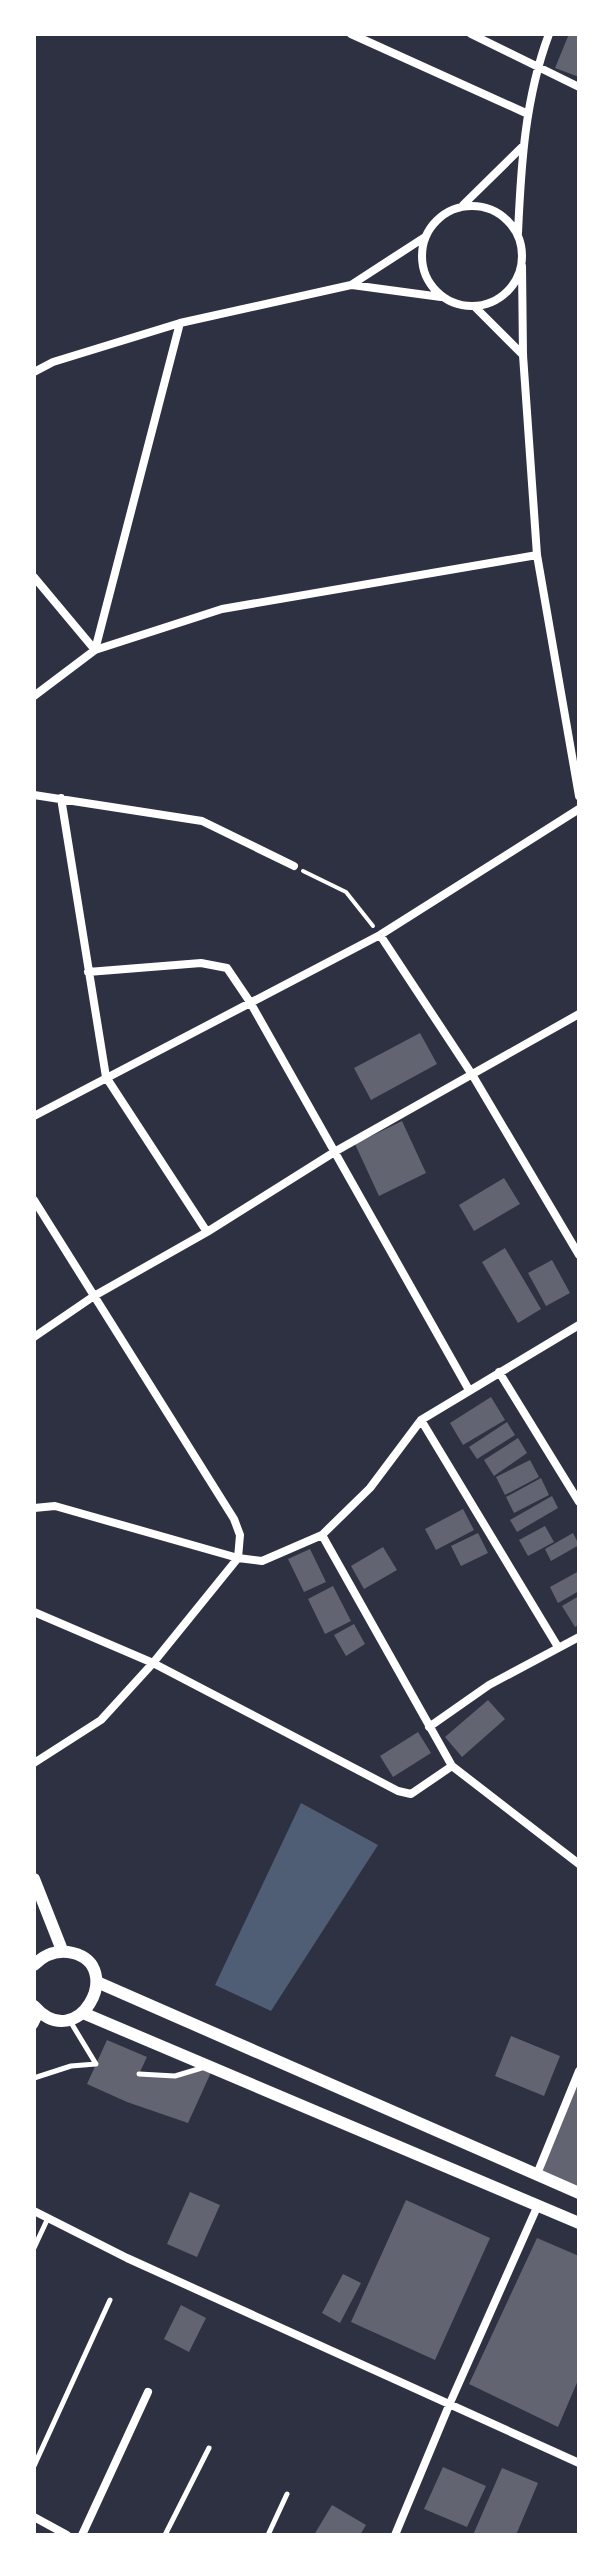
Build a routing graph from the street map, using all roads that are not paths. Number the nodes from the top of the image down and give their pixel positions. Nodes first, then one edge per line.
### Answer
1 (351, 34) edge
2 (471, 34) edge
3 (549, 34) edge
4 (537, 66) junction
5 (579, 87) edge
6 (528, 114) junction
7 (522, 147) junction
8 (463, 206) junction
9 (518, 234) junction
10 (425, 237) junction
11 (522, 266) junction
12 (351, 285) junction
13 (443, 297) junction
14 (475, 307) junction
15 (180, 323) junction
16 (523, 355) junction
17 (34, 372) edge
18 (537, 555) junction
19 (34, 577) edge
20 (95, 650) junction
21 (34, 696) edge
22 (34, 795) edge
23 (579, 796) edge
24 (61, 798) junction
25 (579, 809) edge
26 (294, 866) road end
27 (380, 935) junction
28 (88, 972) junction
29 (250, 1002) junction
30 (579, 1014) edge
31 (473, 1076) junction
32 (106, 1077) junction
33 (34, 1116) edge
34 (336, 1151) junction
35 (34, 1200) edge
36 (207, 1232) junction
37 (579, 1255) edge
38 (94, 1296) junction
39 (579, 1325) edge
40 (34, 1337) edge
41 (499, 1372) junction
42 (469, 1390) junction
43 (421, 1420) junction
44 (579, 1502) edge
45 (34, 1508) edge
46 (322, 1535) junction
47 (238, 1558) junction
48 (34, 1612) edge
49 (579, 1637) edge
50 (558, 1647) junction
51 (153, 1663) junction
52 (429, 1727) junction
53 (34, 1763) edge
54 (452, 1766) junction
55 (579, 1864) edge
56 (34, 1879) edge
57 (62, 1950) junction
58 (34, 1965) edge
59 (97, 1982) junction
60 (37, 2009) edge
61 (83, 2013) junction
62 (69, 2020) junction
63 (34, 2025) edge
64 (208, 2066) junction
65 (579, 2071) edge
66 (139, 2074) dead end
67 (34, 2078) edge
68 (537, 2174) junction
69 (579, 2193) edge
70 (538, 2205) junction
71 (34, 2211) edge
72 (48, 2218) junction
73 (579, 2223) edge
74 (34, 2248) edge
75 (110, 2300) dead end
76 (148, 2392) dead end
77 (450, 2403) junction
78 (209, 2448) dead end
79 (579, 2463) edge
80 (34, 2466) edge
81 (287, 2494) dead end
82 (34, 2517) edge
83 (67, 2535) edge
84 (82, 2535) edge
85 (165, 2535) edge
86 (268, 2535) edge
87 (395, 2535) edge

1 - 6 street
2 - 4 street
3 - 4 street
4 - 5 street
4 - 6 street
6 - 7 street
7 - 8 street
7 - 9 street
8 - 9 street
8 - 10 street
9 - 11 street
10 - 12 street
10 - 13 street
11 - 14 street
11 - 16 street
12 - 13 street
12 - 15 street
13 - 14 street
14 - 16 street
15 - 17 street
15 - 20 street
16 - 18 street
18 - 20 street
18 - 23 street
19 - 20 street
20 - 21 street
22 - 24 street
24 - 26 street
24 - 28 street
25 - 27 street
27 - 29 street
27 - 31 street
28 - 29 street
28 - 32 street
29 - 32 street
29 - 34 street
30 - 31 street
31 - 34 street
31 - 37 street
32 - 33 street
32 - 36 street
34 - 36 street
34 - 42 street
35 - 38 street
36 - 38 street
38 - 40 street
38 - 47 street
39 - 41 street
41 - 42 street
41 - 44 street
42 - 43 street
43 - 46 street
43 - 50 street
45 - 47 street
46 - 47 street
46 - 52 street
47 - 51 street
48 - 51 street
49 - 50 street
50 - 52 street
51 - 53 street
51 - 54 street
52 - 54 street
54 - 55 street
56 - 57 main road
57 - 58 main road
57 - 59 main road
59 - 61 main road
59 - 68 main road
60 - 62 main road
60 - 63 street
61 - 62 main road
61 - 64 main road
62 - 67 lane
64 - 66 lane
64 - 70 main road
65 - 68 street
68 - 69 main road
70 - 73 main road
70 - 77 street
71 - 72 street
72 - 74 lane
72 - 77 street
75 - 80 lane
76 - 84 street
77 - 79 street
77 - 87 street
78 - 85 lane
81 - 86 lane
82 - 83 street

